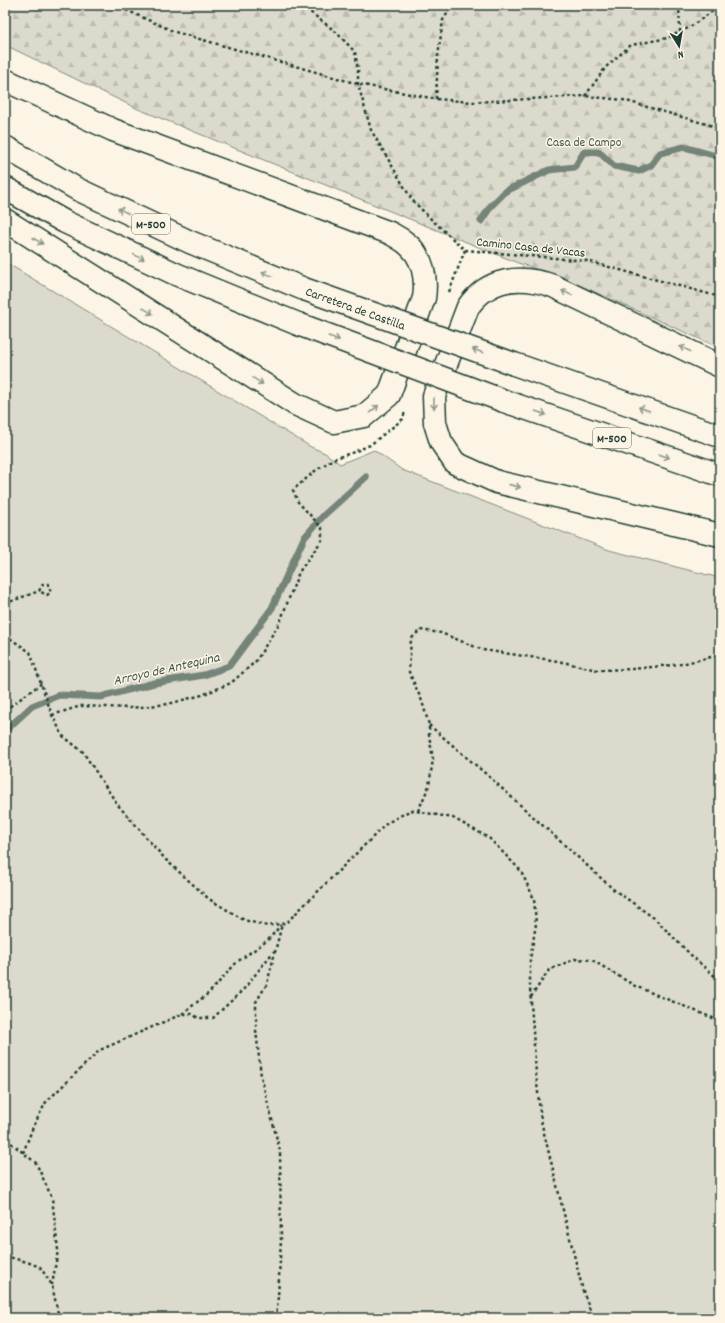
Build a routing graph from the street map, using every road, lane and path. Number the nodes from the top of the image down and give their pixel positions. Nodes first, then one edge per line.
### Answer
1 (115, 5) edge
2 (301, 5) edge
3 (453, 5) edge
4 (679, 5) edge
5 (720, 6) edge
6 (680, 32) junction
7 (5, 80) edge
8 (358, 84) junction
9 (585, 96) junction
10 (436, 99) junction
11 (720, 128) edge
12 (5, 147) edge
13 (5, 188) edge
14 (5, 220) edge
15 (720, 297) edge
16 (720, 366) edge
17 (720, 436) edge
18 (333, 459) dead end
19 (720, 475) edge
20 (720, 535) edge
21 (39, 591) junction
22 (5, 601) edge
23 (5, 635) edge
24 (720, 655) edge
25 (42, 683) junction
26 (5, 710) edge
27 (52, 714) junction
28 (429, 726) junction
29 (418, 811) junction
30 (282, 924) junction
31 (276, 949) junction
32 (720, 984) edge
33 (531, 997) junction
34 (182, 1014) junction
35 (720, 1021) edge
36 (5, 1143) edge
37 (23, 1153) junction
38 (5, 1256) edge
39 (52, 1284) junction
40 (59, 1318) edge
41 (276, 1318) edge
42 (593, 1318) edge

1 - 8 path
2 - 8 path, Camino Casa de Vacas
3 - 10 path
4 - 6 path
5 - 6 path
6 - 9 path
14 -> 7 main road
8 - 10 path
8 - 15 path, Camino Casa de Vacas
9 - 10 path
9 - 11 path
17 -> 12 main road, Carretera de Castilla / M-500, bridge
13 -> 19 main road, M-500, bridge
16 -> 20 main road
18 - 27 path
21 - 21 path
21 - 22 path
23 - 25 path
24 - 28 path
25 - 26 path
25 - 27 path
27 - 30 path
28 - 29 path
28 - 32 path
29 - 30 path
29 - 33 path
30 - 31 path
30 - 34 path
31 - 34 path
31 - 41 path
33 - 35 path
33 - 42 path
34 - 37 path
36 - 37 path
37 - 39 path
38 - 39 path
39 - 40 path

